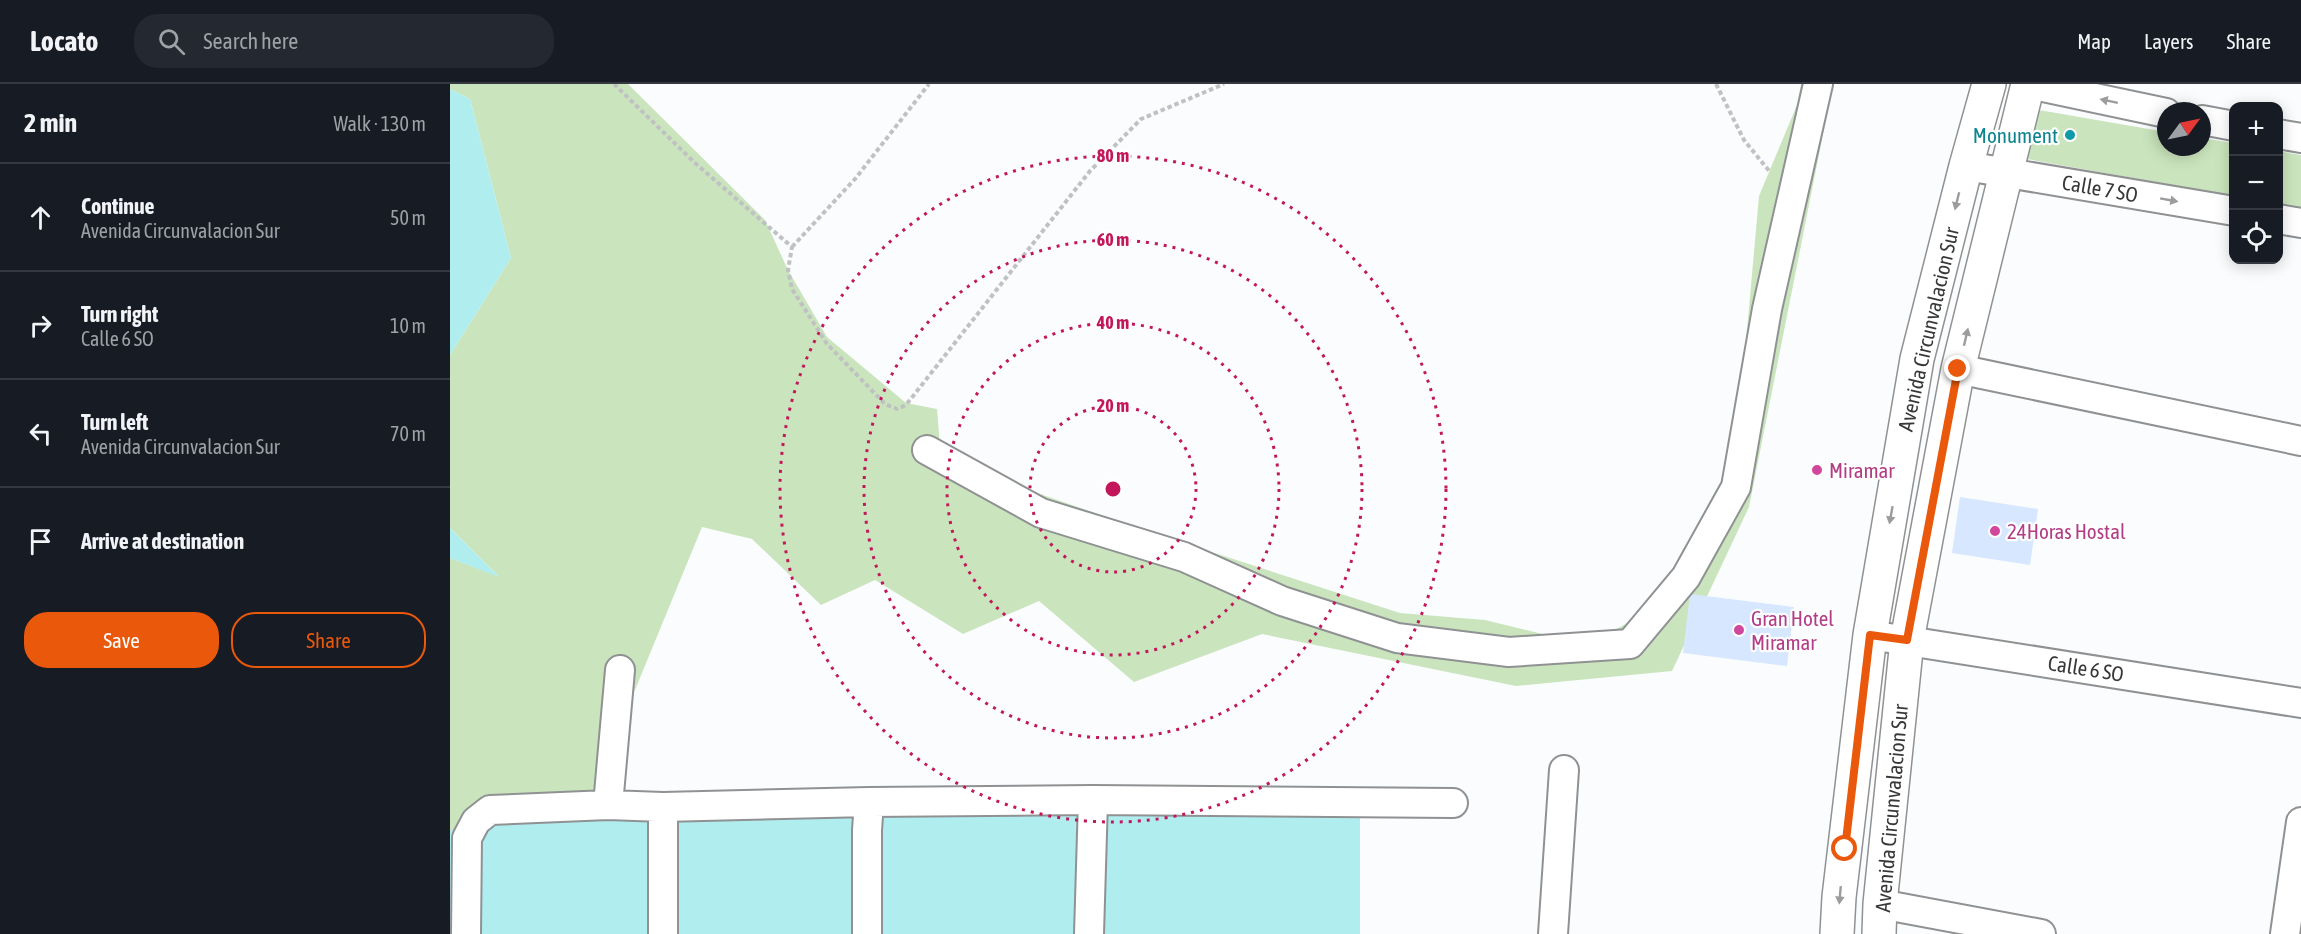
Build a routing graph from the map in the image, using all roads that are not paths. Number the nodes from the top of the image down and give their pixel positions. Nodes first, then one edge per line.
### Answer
1 (1818, 84) edge
2 (1989, 84) edge
3 (2028, 84) edge
4 (2157, 112) edge
5 (2211, 122) edge
6 (2229, 125) edge
7 (2283, 135) edge
8 (2301, 138) edge
9 (1966, 165) junction
10 (2005, 172) junction
11 (2229, 210) edge
12 (2283, 220) edge
13 (2301, 223) edge
14 (1958, 369) junction
15 (2301, 441) edge
16 (927, 450) dead end
17 (1870, 635) junction
18 (1907, 640) junction
19 (620, 670) dead end
20 (2301, 703) edge
21 (1564, 770) dead end
22 (1093, 800) junction
23 (869, 802) junction
24 (1453, 803) dead end
25 (608, 805) junction
26 (663, 807) junction
27 (2301, 822) edge
28 (1880, 919) edge
29 (466, 934) edge
30 (663, 934) edge
31 (867, 934) edge
32 (1089, 934) edge
33 (1553, 934) edge
34 (1838, 934) edge
35 (2041, 934) edge
36 (2285, 934) edge

1 - 16 street
2 - 9 main road, Avenida Circunvalacion Sur
4 -> 3 street
3 - 10 main road, Avenida Circunvalacion Sur
5 - 6 street
7 - 8 street
9 - 10 street, Calle 7 SO
9 -> 17 main road, Avenida Circunvalacion Sur
10 -> 11 street, Calle 7 SO
14 -> 10 main road, Avenida Circunvalacion Sur
12 - 13 street
14 - 15 street
14 - 18 main road, Avenida Circunvalacion Sur
17 - 18 street, Calle 6 SO
17 -> 34 main road, Avenida Circunvalacion Sur
18 - 20 street, Calle 6 SO
18 - 28 main road, Avenida Circunvalacion Sur
19 - 25 street
21 - 33 street
22 - 23 street
22 - 24 street
22 - 32 street
23 - 26 street
23 - 31 street
25 - 26 street
25 - 29 street
26 - 30 street
27 - 36 street
28 - 35 street

